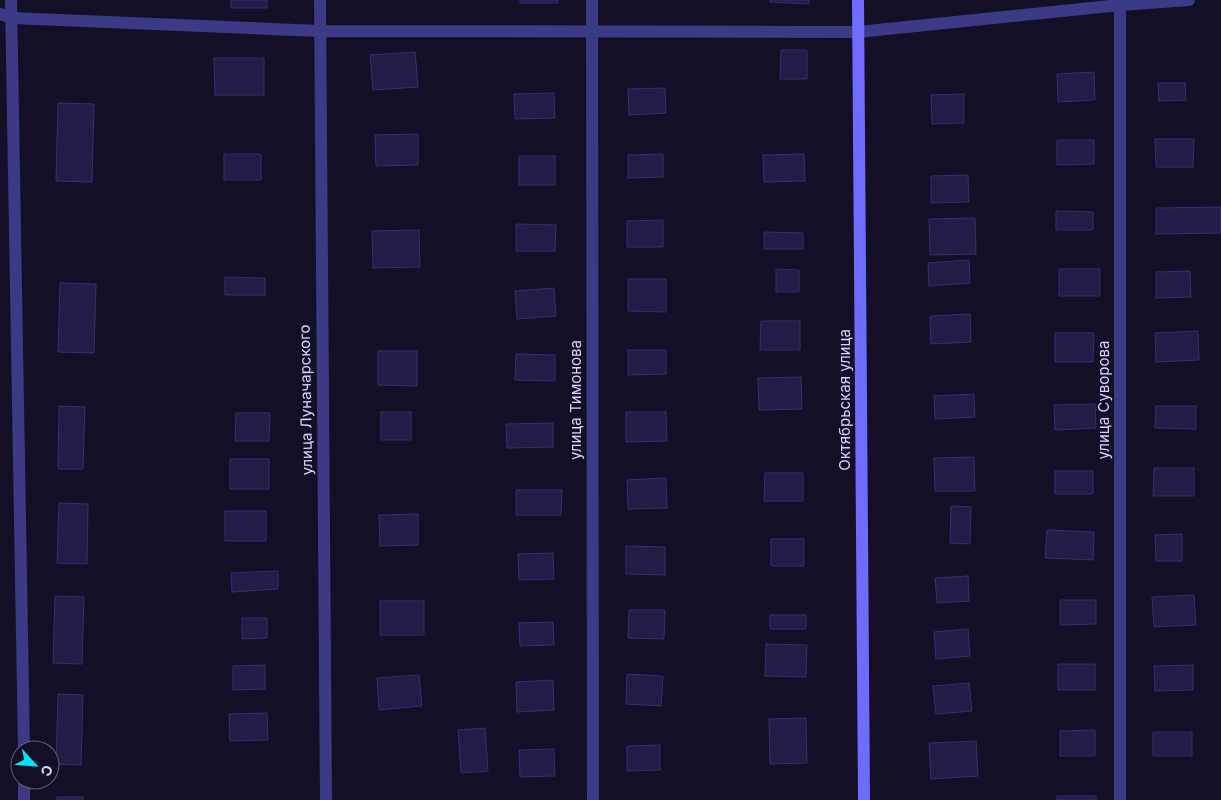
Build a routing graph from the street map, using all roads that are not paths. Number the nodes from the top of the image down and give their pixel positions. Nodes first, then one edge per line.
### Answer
1 (11, 0) edge
2 (320, 0) edge
3 (592, 0) edge
4 (858, 0) edge
5 (1189, 0) edge
6 (1120, 2) edge
7 (6, 16) edge
8 (319, 32) junction
9 (592, 32) junction
10 (858, 32) junction
11 (24, 740) edge
12 (326, 800) edge
13 (593, 800) edge
14 (864, 800) edge
15 (1120, 800) edge

1 - 7 street
2 - 8 street, улица Луначарского
3 - 9 street, улица Тимонова
4 - 10 street, Октябрьская улица
5 - 6 street
6 - 10 street
6 - 15 street, улица Суворова
7 - 8 street
7 - 11 street
8 - 9 street
8 - 12 street, улица Луначарского
9 - 10 street
9 - 13 street, улица Тимонова
10 - 14 street, Октябрьская улица

